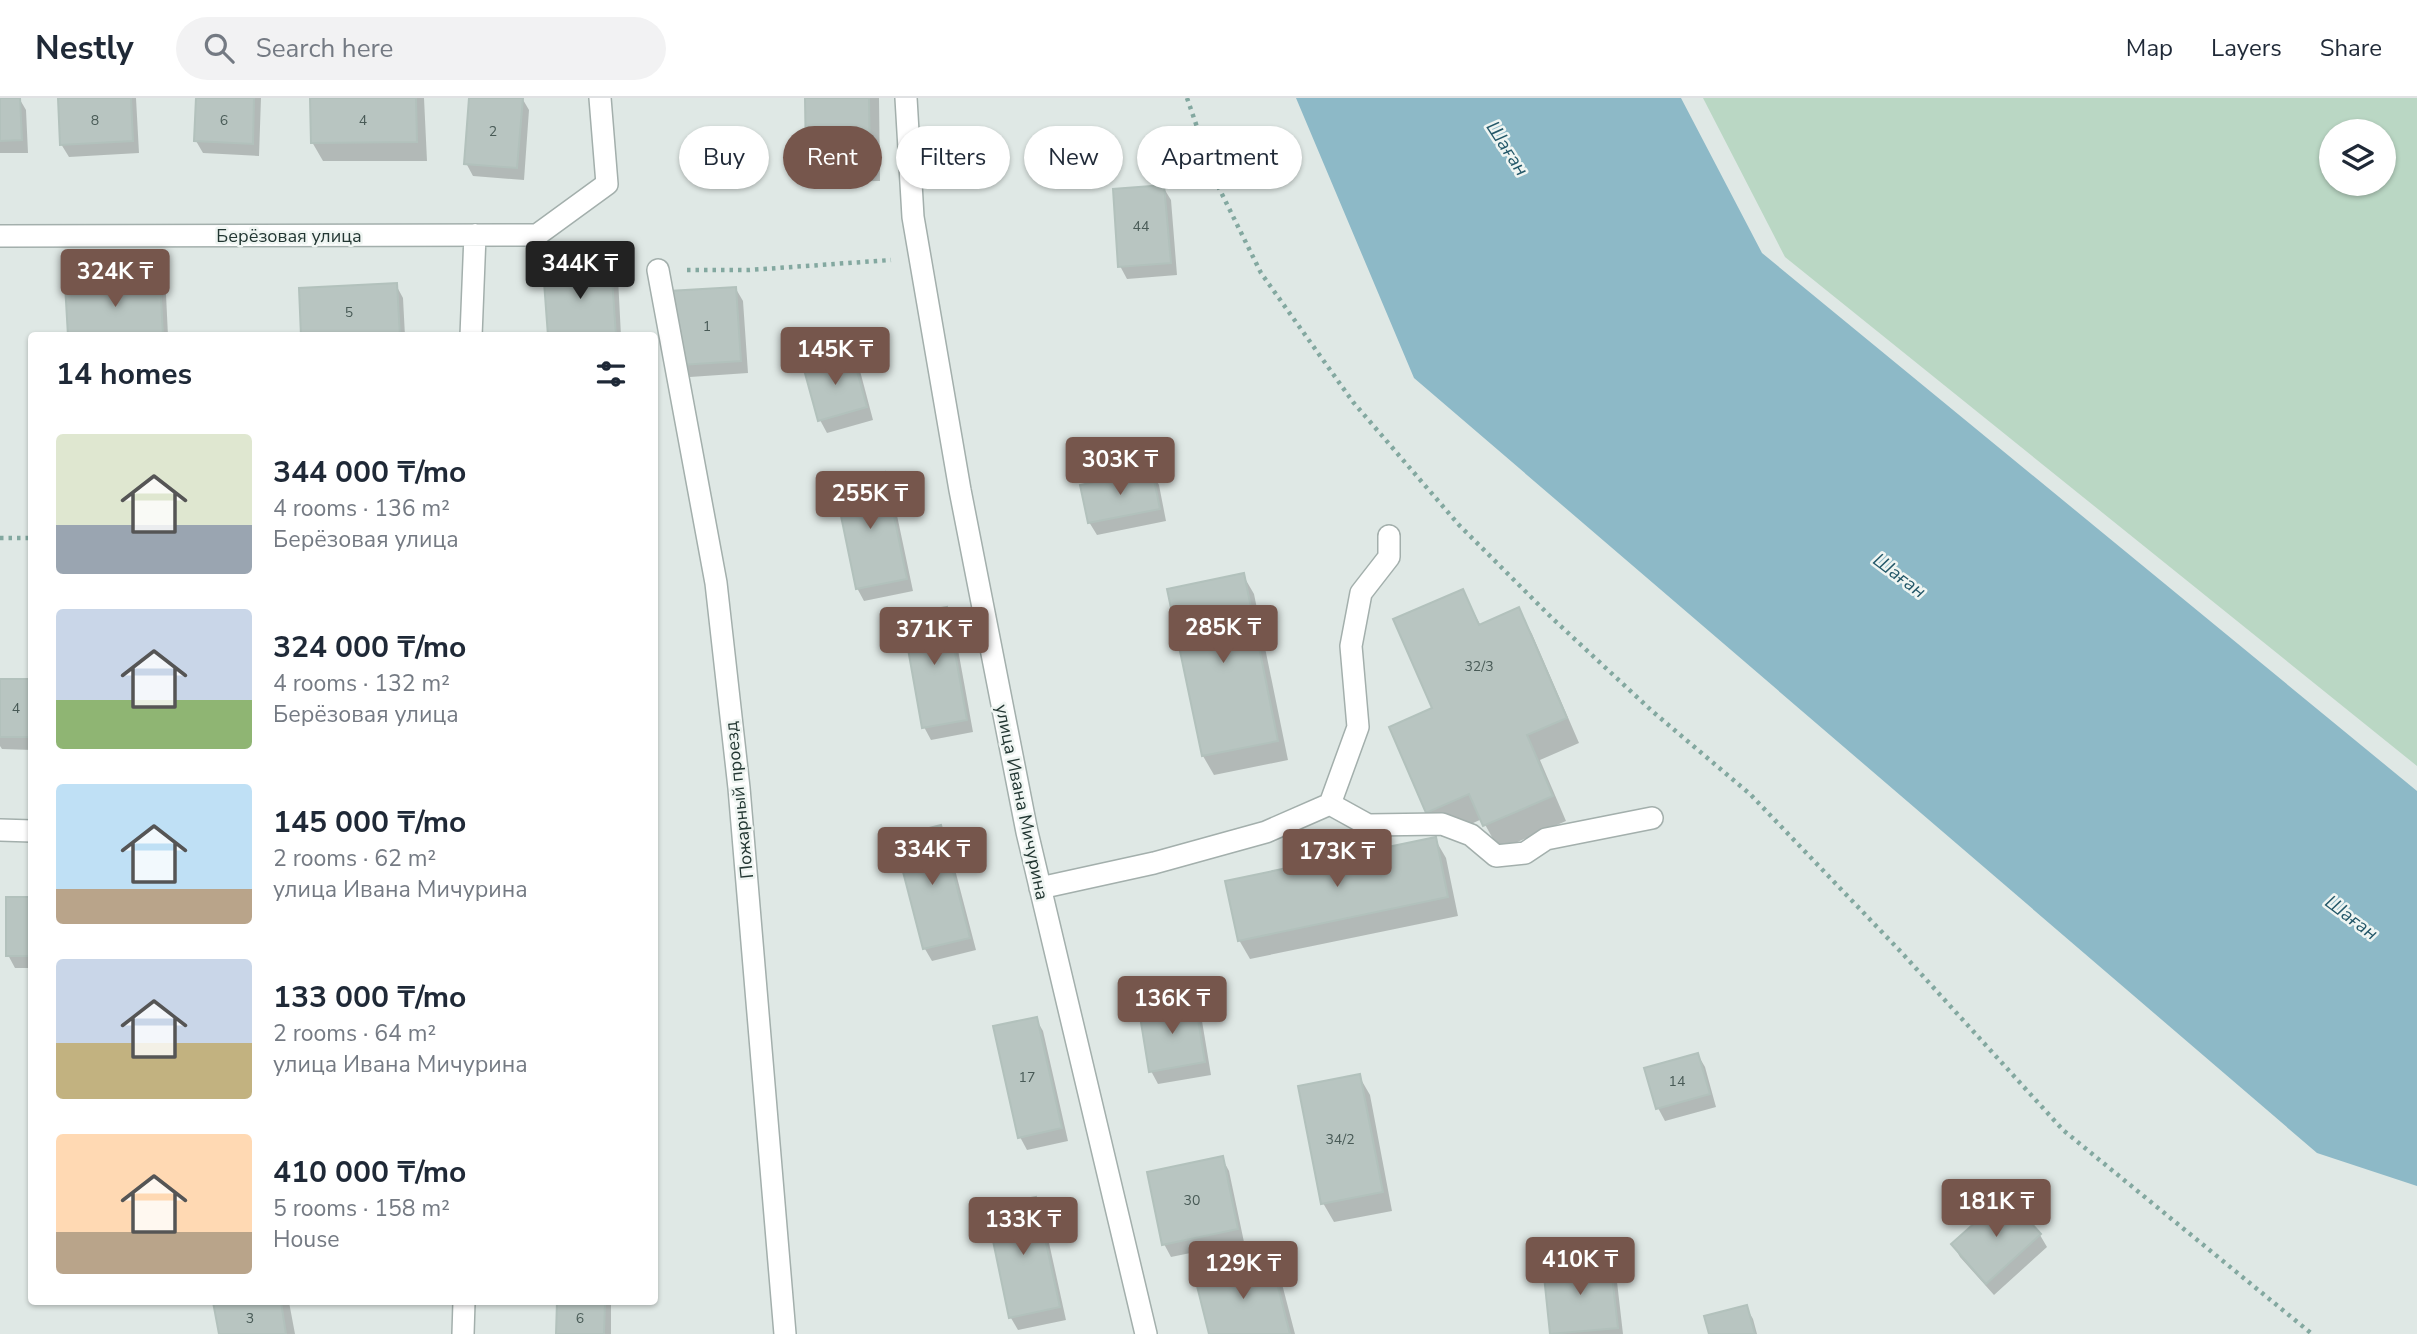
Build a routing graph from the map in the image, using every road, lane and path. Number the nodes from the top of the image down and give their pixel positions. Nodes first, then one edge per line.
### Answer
1 (600, 98) edge
2 (906, 98) edge
3 (1187, 98) edge
4 (475, 235) junction
5 (537, 235) junction
6 (0, 236) edge
7 (920, 258) junction
8 (658, 270) junction
9 (471, 332) edge
10 (1389, 536) dead end
11 (0, 538) edge
12 (28, 538) edge
13 (1330, 804) junction
14 (1652, 818) dead end
15 (0, 830) edge
16 (28, 831) edge
17 (1040, 888) junction
18 (464, 1305) edge
19 (463, 1334) edge
20 (785, 1334) edge
21 (1146, 1334) edge
22 (2312, 1334) edge

1 - 5 street
2 - 7 street, улица Ивана Мичурина
3 - 22 path
4 - 5 street, Берёзовая улица
4 - 6 street, Берёзовая улица
4 - 9 street
5 - 8 path
7 - 8 path
7 - 17 street, улица Ивана Мичурина
8 - 20 street, Пожарный проезд
10 - 13 street
11 - 12 path
13 - 14 street
13 - 17 street
15 - 16 street
17 - 21 street, улица Ивана Мичурина
18 - 19 street

